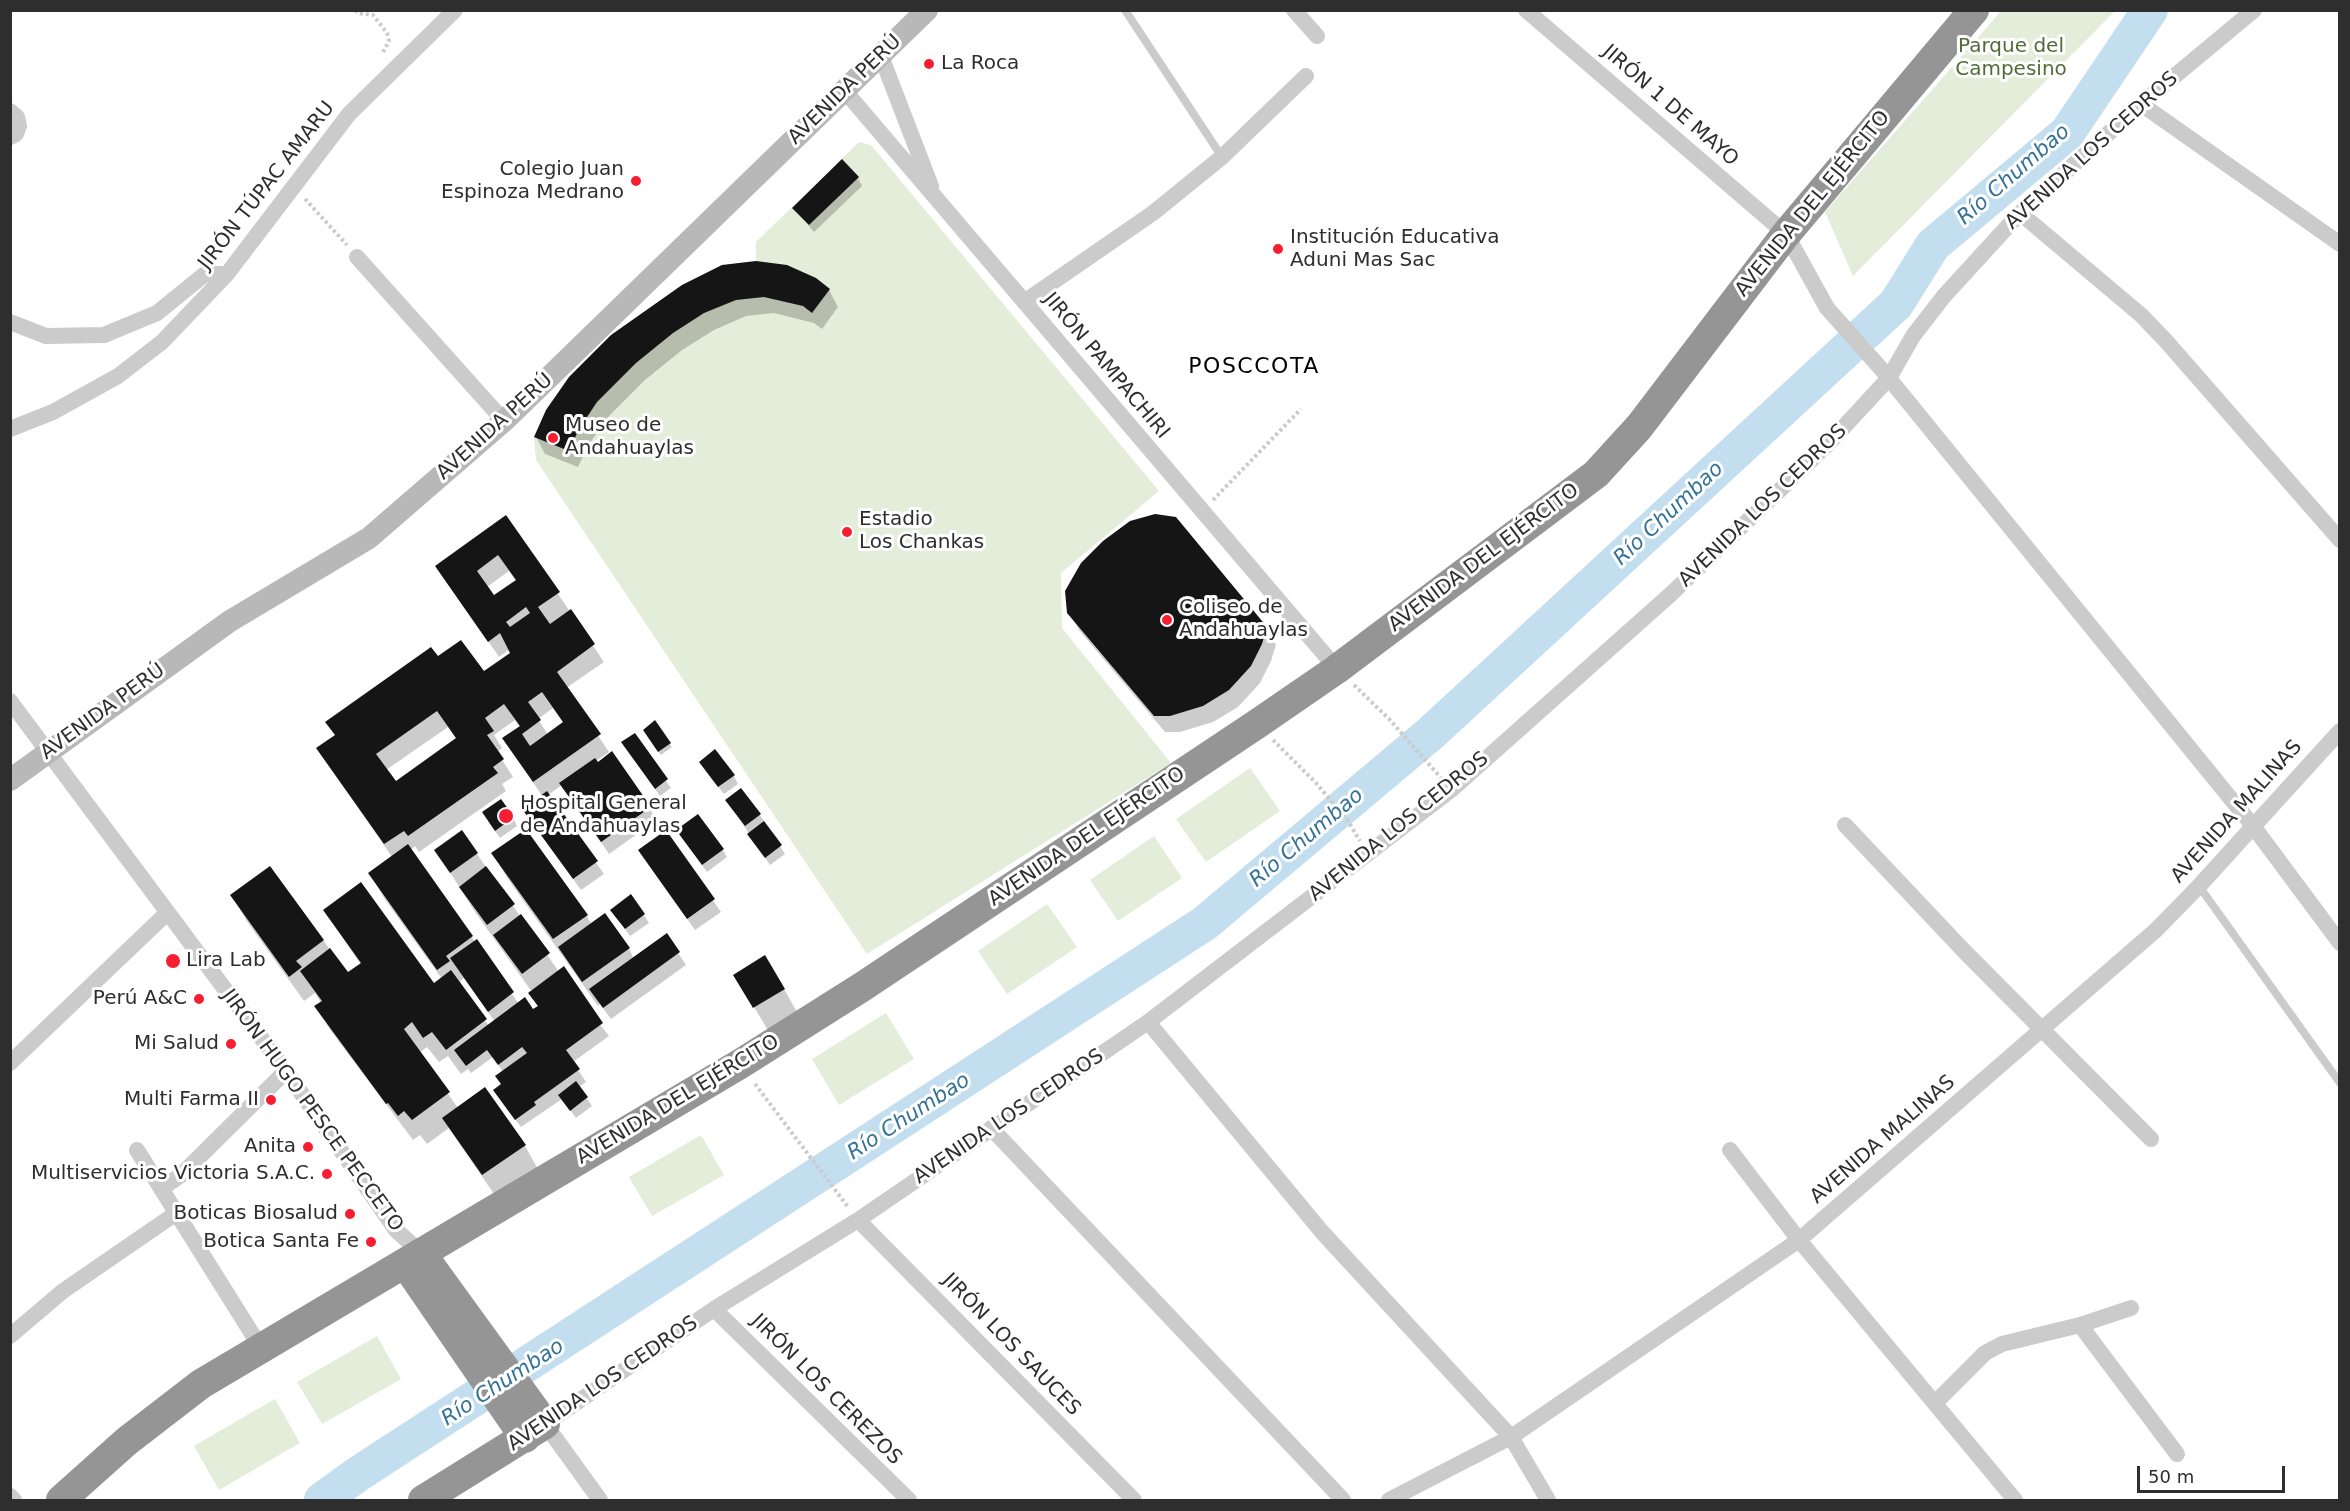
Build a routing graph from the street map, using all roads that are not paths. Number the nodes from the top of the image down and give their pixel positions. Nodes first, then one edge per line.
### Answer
1 (455, 10) edge
2 (927, 10) edge
3 (1125, 10) edge
4 (1294, 10) edge
5 (1526, 10) edge
6 (1974, 10) edge
7 (2254, 10) edge
8 (1317, 36) dead end
9 (881, 56) junction
10 (1306, 76) dead end
11 (844, 90) junction
12 (2141, 104) junction
13 (10, 111) edge
14 (10, 137) edge
15 (1222, 157) junction
16 (936, 198) junction
17 (2020, 213) junction
18 (1786, 234) junction
19 (2340, 244) edge
20 (357, 257) road end
21 (227, 274) junction
22 (1024, 302) junction
23 (10, 322) edge
24 (1886, 374) junction
25 (504, 421) junction
26 (10, 429) edge
27 (2340, 540) edge
28 (1337, 669) junction
29 (10, 701) edge
30 (2340, 731) edge
31 (47, 751) junction
32 (10, 780) edge
33 (1845, 825) dead end
34 (2253, 826) junction
35 (2199, 886) junction
36 (167, 912) junction
37 (2340, 943) edge
38 (1148, 1022) junction
39 (2042, 1030) junction
40 (10, 1063) edge
41 (286, 1071) junction
42 (2340, 1083) edge
43 (991, 1128) junction
44 (2151, 1139) dead end
45 (137, 1150) dead end
46 (1730, 1150) dead end
47 (161, 1189) junction
48 (176, 1214) junction
49 (858, 1220) junction
50 (1799, 1240) junction
51 (413, 1258) junction
52 (2131, 1308) dead end
53 (714, 1309) junction
54 (2080, 1325) junction
55 (10, 1336) edge
56 (261, 1348) junction
57 (1935, 1403) junction
58 (530, 1424) junction
59 (1511, 1437) junction
60 (2177, 1454) dead end
61 (10, 1496) edge
62 (14, 1500) edge
63 (61, 1500) edge
64 (423, 1500) edge
65 (600, 1500) edge
66 (909, 1500) edge
67 (1134, 1500) edge
68 (1343, 1500) edge
69 (1389, 1500) edge
70 (1548, 1500) edge
71 (2015, 1500) edge

1 - 21 street, JIRÓN TÚPAC AMARU
2 - 9 street, AVENIDA PERÚ
3 - 15 lane
4 - 8 street
5 - 18 street, JIRÓN 1 DE MAYO
6 - 18 highway, AVENIDA DEL EJÉRCITO
7 - 12 street, AVENIDA LOS CEDROS
9 - 11 street, AVENIDA PERÚ
9 - 16 street
10 - 15 street
11 - 16 street, JIRÓN PAMPACHIRI
11 - 25 street, AVENIDA PERÚ
12 - 17 street, AVENIDA LOS CEDROS
12 - 19 street
13 - 14 street
15 - 22 street
16 - 22 street, JIRÓN PAMPACHIRI
17 - 24 street, AVENIDA LOS CEDROS
17 - 27 street
18 - 24 street
18 - 28 highway, AVENIDA DEL EJÉRCITO
20 - 25 street
21 - 23 street
21 - 26 street, JIRÓN TÚPAC AMARU
22 - 28 street, JIRÓN PAMPACHIRI
24 - 34 street
24 - 38 street, AVENIDA LOS CEDROS
25 - 31 street, AVENIDA PERÚ
28 - 51 highway, AVENIDA DEL EJÉRCITO
29 - 31 street, JIRÓN HUGO PESCE PECCETO
30 - 34 street, AVENIDA MALINAS
31 - 32 street, AVENIDA PERÚ
31 - 36 street, JIRÓN HUGO PESCE PECCETO
33 - 39 street
34 - 35 street, AVENIDA MALINAS
34 - 37 street
35 - 39 street, AVENIDA MALINAS
35 - 42 lane
36 - 40 street
36 - 41 street, JIRÓN HUGO PESCE PECCETO
38 - 43 street, AVENIDA LOS CEDROS
38 - 59 street
39 - 44 street
39 - 50 street, AVENIDA MALINAS
41 - 47 street
41 - 51 street, JIRÓN HUGO PESCE PECCETO
43 - 49 street, AVENIDA LOS CEDROS
43 - 68 street
45 - 47 street
46 - 50 street
47 - 48 street
48 - 55 street
48 - 56 street
49 - 53 street, AVENIDA LOS CEDROS
49 - 67 street, JIRÓN LOS SAUCES
50 - 57 street
50 - 59 street, AVENIDA MALINAS
51 - 56 highway, AVENIDA DEL EJÉRCITO
51 - 58 highway, JIRÓN HUGO PESCE PECCETO
52 - 54 street
53 - 58 street, AVENIDA LOS CEDROS
53 - 66 street, JIRÓN LOS CEREZOS
54 - 57 street
54 - 60 street
56 - 63 highway, AVENIDA DEL EJÉRCITO
57 - 71 street
58 - 64 highway, AVENIDA LOS CEDROS
58 - 65 street
59 - 69 street, AVENIDA MALINAS
59 - 70 street
61 - 62 street

